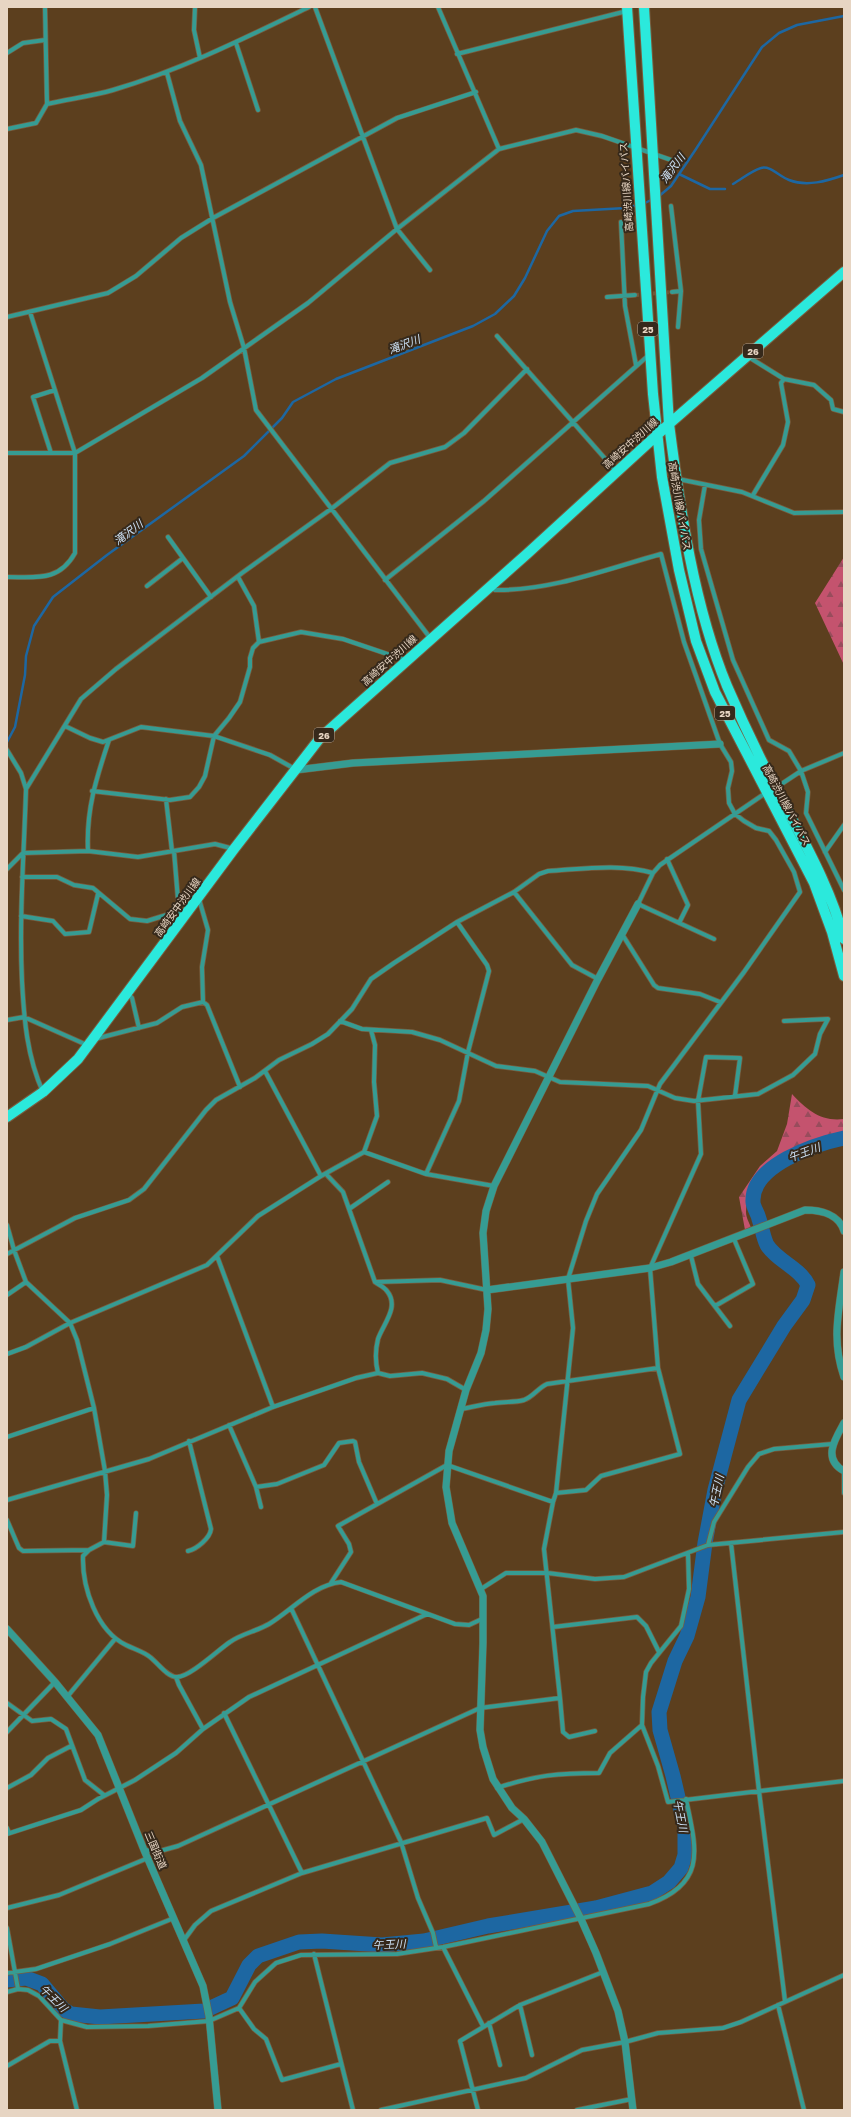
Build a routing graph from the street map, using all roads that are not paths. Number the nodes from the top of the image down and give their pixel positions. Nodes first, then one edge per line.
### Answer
1 (45, 7) edge
2 (195, 7) edge
3 (309, 7) edge
4 (315, 7) edge
5 (438, 7) edge
6 (644, 7) edge
7 (627, 9) edge
8 (45, 40) junction
9 (236, 43) junction
10 (7, 53) edge
11 (457, 54) junction
12 (200, 58) junction
13 (167, 73) junction
14 (476, 92) junction
15 (47, 104) junction
16 (258, 110) dead end
17 (7, 129) edge
18 (364, 137) junction
19 (635, 148) junction
20 (499, 149) junction
21 (653, 154) junction
22 (677, 162) dead end
23 (671, 206) dead end
24 (213, 218) junction
25 (621, 222) dead end
26 (397, 229) junction
27 (430, 270) dead end
28 (844, 272) edge
29 (681, 291) junction
30 (672, 292) tunnel mouth
31 (635, 295) tunnel mouth
32 (624, 296) junction
33 (607, 297) dead end
34 (30, 312) junction
35 (7, 317) edge
36 (678, 327) dead end
37 (497, 336) dead end
38 (244, 348) junction
39 (650, 354) junction
40 (747, 356) junction
41 (636, 365) junction
42 (527, 370) junction
43 (784, 379) junction
44 (55, 390) junction
45 (844, 412) edge
46 (573, 420) junction
47 (669, 424) junction
48 (657, 434) junction
49 (7, 453) edge
50 (51, 453) junction
51 (75, 453) junction
52 (616, 471) junction
53 (676, 479) junction
54 (706, 485) junction
55 (753, 495) junction
56 (331, 509) junction
57 (844, 512) edge
58 (168, 537) dead end
59 (183, 558) junction
60 (238, 577) junction
61 (7, 578) edge
62 (385, 580) junction
63 (147, 586) dead end
64 (491, 586) junction
65 (212, 597) junction
66 (432, 639) junction
67 (259, 642) junction
68 (406, 660) junction
69 (65, 726) junction
70 (214, 736) junction
71 (109, 740) junction
72 (720, 744) junction
73 (7, 750) edge
74 (844, 753) edge
75 (296, 770) junction
76 (801, 771) junction
77 (775, 788) junction
78 (26, 789) junction
79 (92, 791) junction
80 (766, 793) junction
81 (166, 799) junction
82 (735, 814) junction
83 (844, 825) edge
84 (234, 849) junction
85 (88, 851) junction
86 (173, 851) junction
87 (825, 852) junction
88 (23, 853) junction
89 (667, 859) junction
90 (7, 869) edge
91 (653, 874) junction
92 (22, 876) junction
93 (844, 890) edge
94 (514, 892) junction
95 (98, 894) junction
96 (198, 899) junction
97 (638, 904) junction
98 (184, 912) junction
99 (21, 916) junction
100 (457, 922) junction
101 (679, 923) junction
102 (622, 933) junction
103 (714, 939) dead end
104 (844, 939) edge
105 (844, 976) edge
106 (598, 979) junction
107 (128, 994) junction
108 (203, 1002) junction
109 (720, 1002) junction
110 (24, 1017) junction
111 (7, 1020) edge
112 (340, 1021) junction
113 (784, 1021) dead end
114 (139, 1028) junction
115 (371, 1030) junction
116 (91, 1043) junction
117 (468, 1052) junction
118 (265, 1071) junction
119 (549, 1076) junction
120 (240, 1087) junction
121 (658, 1089) junction
122 (43, 1092) junction
123 (735, 1096) junction
124 (698, 1101) junction
125 (7, 1117) edge
126 (364, 1152) junction
127 (326, 1174) junction
128 (426, 1174) junction
129 (321, 1176) junction
130 (388, 1182) dead end
131 (494, 1186) junction
132 (348, 1209) junction
133 (7, 1225) edge
134 (844, 1231) edge
135 (734, 1239) junction
136 (14, 1250) junction
137 (7, 1254) edge
138 (217, 1256) junction
139 (691, 1256) junction
140 (650, 1268) junction
141 (844, 1272) edge
142 (568, 1279) junction
143 (26, 1282) junction
144 (375, 1282) junction
145 (487, 1290) junction
146 (7, 1295) edge
147 (715, 1306) junction
148 (70, 1323) junction
149 (730, 1326) dead end
150 (7, 1354) edge
151 (658, 1368) junction
152 (378, 1373) junction
153 (844, 1377) edge
154 (568, 1381) junction
155 (466, 1390) junction
156 (273, 1407) junction
157 (94, 1408) junction
158 (461, 1409) junction
159 (844, 1423) edge
160 (229, 1425) junction
161 (7, 1437) edge
162 (190, 1441) junction
163 (832, 1444) junction
164 (447, 1466) junction
165 (105, 1471) junction
166 (844, 1471) edge
167 (256, 1487) junction
168 (556, 1493) junction
169 (844, 1493) edge
170 (7, 1500) edge
171 (552, 1502) junction
172 (377, 1504) junction
173 (261, 1507) dead end
174 (136, 1513) dead end
175 (7, 1520) edge
176 (844, 1532) edge
177 (104, 1542) junction
178 (731, 1543) junction
179 (707, 1546) junction
180 (89, 1550) junction
181 (188, 1551) dead end
182 (689, 1553) junction
183 (548, 1573) junction
184 (331, 1583) junction
185 (481, 1589) junction
186 (292, 1608) junction
187 (427, 1614) junction
188 (482, 1619) junction
189 (553, 1627) junction
190 (7, 1629) edge
191 (115, 1639) junction
192 (659, 1652) junction
193 (317, 1664) junction
194 (176, 1677) junction
195 (55, 1682) junction
196 (67, 1697) junction
197 (560, 1698) junction
198 (7, 1703) edge
199 (480, 1708) junction
200 (224, 1713) junction
201 (25, 1714) junction
202 (642, 1725) junction
203 (203, 1729) junction
204 (595, 1731) dead end
205 (7, 1732) edge
206 (71, 1746) junction
207 (363, 1761) junction
208 (844, 1781) edge
209 (120, 1787) junction
210 (7, 1788) edge
211 (498, 1788) junction
212 (759, 1791) junction
213 (104, 1795) junction
214 (685, 1799) junction
215 (270, 1805) junction
216 (524, 1819) junction
217 (7, 1828) edge
218 (8, 1834) edge
219 (401, 1842) junction
220 (144, 1850) junction
221 (148, 1858) junction
222 (302, 1873) junction
223 (7, 1908) edge
224 (580, 1917) junction
225 (174, 1918) junction
226 (7, 1928) edge
227 (184, 1940) junction
228 (436, 1946) junction
229 (444, 1946) junction
230 (314, 1954) junction
231 (16, 1970) junction
232 (603, 1972) junction
233 (7, 1973) edge
234 (844, 1975) edge
235 (18, 1988) junction
236 (7, 1992) edge
237 (785, 2001) junction
238 (520, 2005) junction
239 (778, 2005) junction
240 (239, 2008) junction
241 (209, 2019) junction
242 (61, 2020) junction
243 (489, 2023) junction
244 (483, 2026) junction
245 (60, 2041) junction
246 (625, 2042) junction
247 (532, 2055) dead end
248 (341, 2064) junction
249 (500, 2065) dead end
250 (7, 2066) edge
251 (473, 2089) junction
252 (632, 2099) junction
253 (77, 2110) edge
254 (218, 2110) edge
255 (353, 2110) edge
256 (381, 2110) edge
257 (478, 2110) edge
258 (578, 2110) edge
259 (633, 2110) edge
260 (804, 2110) edge

1 - 8 street
2 - 12 street
3 - 9 street
4 - 18 street
5 - 11 street
6 - 21 main road, 高崎渋川線バイパス / 25
7 - 11 street
7 - 19 main road, 高崎渋川線バイパス / 25
8 - 10 street
8 - 15 street
9 - 12 street
9 - 16 street
11 - 14 street
12 - 13 street
13 - 15 street
13 - 24 street
14 - 18 street
14 - 20 street
15 - 17 street
18 - 24 street
18 - 26 street
19 - 20 street
19 - 21 street
19 - 39 main road, 高崎渋川線バイパス / 25
20 - 26 street
21 - 22 street
21 - 47 main road, 高崎渋川線バイパス / 25
23 - 29 street
24 - 34 street
24 - 38 street
25 - 32 street
26 - 27 street
26 - 38 street
28 - 40 main road, 高崎安中渋川線 / 26
29 - 30 street
29 - 36 street
31 - 32 street
32 - 33 street
32 - 41 street
34 - 35 street
34 - 44 street
37 - 42 street
38 - 51 street
38 - 56 street
39 - 41 street
39 - 48 main road, 高崎渋川線バイパス / 25
40 - 43 street
40 - 47 main road, 高崎安中渋川線 / 26
41 - 46 street
42 - 46 street
42 - 56 street
43 - 45 street
43 - 55 street
44 - 50 street
44 - 51 street
46 - 52 street
46 - 62 street
47 - 48 main road, 高崎安中渋川線 / 26
47 - 53 main road, 高崎渋川線バイパス / 25
48 - 52 main road, 高崎安中渋川線 / 26
48 - 80 main road, 高崎渋川線バイパス / 25
49 - 50 street
50 - 51 street
51 - 61 street
52 - 64 main road, 高崎安中渋川線 / 26
53 - 54 street
53 - 77 main road, 高崎渋川線バイパス / 25
54 - 55 street
54 - 76 street
55 - 57 street
56 - 60 street
56 - 62 street
58 - 59 street
59 - 63 street
59 - 65 street
60 - 65 street
60 - 67 street
62 - 66 street
64 - 66 main road, 高崎安中渋川線 / 26
64 - 72 street
65 - 69 street
66 - 68 main road, 高崎安中渋川線 / 26
67 - 68 street
67 - 70 street
68 - 75 main road, 高崎安中渋川線 / 26
69 - 71 street
69 - 78 street
70 - 71 street
70 - 75 street
70 - 81 street
71 - 79 street
72 - 75 street
72 - 82 street
73 - 78 street
74 - 76 street
75 - 84 main road, 高崎安中渋川線 / 26
76 - 77 street
76 - 87 street
77 - 80 street
77 - 104 main road, 高崎渋川線バイパス / 25
78 - 88 street
79 - 81 street
79 - 85 street
80 - 82 street
80 - 105 main road, 高崎渋川線バイパス / 25
81 - 86 street
82 - 89 street
82 - 109 street
83 - 87 street
84 - 86 street
84 - 96 main road, 高崎安中渋川線 / 26
85 - 86 street
85 - 88 street
86 - 98 street
87 - 93 street
88 - 90 street
88 - 92 street
89 - 91 street
89 - 101 street
91 - 94 street
91 - 97 street
92 - 95 street
92 - 99 street
94 - 100 street
94 - 106 street
95 - 98 street
95 - 99 street
96 - 98 main road, 高崎安中渋川線 / 26
96 - 108 street
97 - 101 street
97 - 102 street
98 - 107 main road, 高崎安中渋川線 / 26
99 - 110 street
100 - 112 street
100 - 117 street
101 - 103 street
102 - 106 street
102 - 109 street
106 - 119 street
107 - 114 street
107 - 116 main road, 高崎安中渋川線 / 26
108 - 114 street
108 - 120 street
109 - 121 street
110 - 111 street
110 - 116 street
110 - 122 street
112 - 115 street
112 - 118 street
113 - 123 street
114 - 116 street
115 - 117 street
115 - 126 street
116 - 122 main road, 高崎安中渋川線 / 26
117 - 119 street
117 - 128 street
118 - 120 street
118 - 129 street
119 - 121 street
119 - 131 street
120 - 136 street
121 - 124 street
121 - 142 street
122 - 125 main road, 高崎安中渋川線 / 26
123 - 124 street
123 - 124 street
124 - 140 street
126 - 127 street
126 - 128 street
127 - 129 street
127 - 132 street
128 - 131 street
129 - 138 street
130 - 132 street
131 - 145 street
132 - 144 street
133 - 136 street
134 - 135 street
135 - 139 street
135 - 147 street
136 - 137 street
136 - 143 street
138 - 148 street
138 - 156 street
139 - 140 street
139 - 147 street
140 - 142 street
140 - 151 street
141 - 153 street
142 - 145 street
142 - 154 street
143 - 146 street
143 - 148 street
144 - 145 street
144 - 152 street
145 - 155 street
147 - 149 street
148 - 150 street
148 - 157 street
151 - 154 street
151 - 168 street
152 - 155 street
152 - 156 street
154 - 158 street
154 - 168 street
155 - 158 street
156 - 160 street
157 - 161 street
157 - 165 street
158 - 164 street
159 - 163 street
160 - 162 street
160 - 167 street
162 - 165 street
162 - 181 street
163 - 166 street
163 - 179 street
164 - 171 street
164 - 172 street
164 - 185 street
165 - 170 street
165 - 177 street
166 - 169 street
167 - 172 street
167 - 173 street
168 - 171 street
171 - 183 street
172 - 184 street
174 - 177 street
175 - 180 street
176 - 178 street
177 - 180 street
178 - 179 street
178 - 212 street
179 - 182 street
180 - 191 street
182 - 183 street
182 - 192 street
183 - 185 street
183 - 189 street
184 - 186 street
184 - 187 street
185 - 188 street
186 - 193 street
186 - 194 street
187 - 188 street
187 - 193 street
188 - 199 street
189 - 192 street
189 - 197 street
190 - 195 street, 三国街道
191 - 194 street
191 - 196 street
192 - 202 street
193 - 200 street
193 - 207 street
194 - 203 street
195 - 196 street, 三国街道
195 - 201 street
196 - 209 street, 三国街道
197 - 199 street
197 - 204 street
198 - 201 street
199 - 207 street
199 - 211 street
200 - 203 street
200 - 215 street
201 - 205 street
201 - 206 street
202 - 211 street
202 - 214 street
203 - 209 street
206 - 210 street
206 - 213 street
207 - 215 street
207 - 219 street
208 - 212 street
209 - 213 street
209 - 220 street, 三国街道
211 - 216 street
212 - 214 street
212 - 237 street
213 - 218 street
214 - 224 street
215 - 220 street
215 - 222 street
216 - 219 street
216 - 224 street
217 - 218 street
219 - 222 street
219 - 228 street
220 - 221 street, 三国街道
221 - 223 street
221 - 225 street, 三国街道
222 - 227 street
224 - 229 street
224 - 232 street
225 - 227 street, 三国街道
225 - 231 street
226 - 231 street
227 - 241 street, 三国街道
228 - 229 street
228 - 230 street
229 - 244 street
230 - 240 street
230 - 248 street
231 - 233 street
231 - 235 street
232 - 238 street
232 - 246 street
234 - 237 street
235 - 236 street
235 - 242 street
237 - 239 street
238 - 243 street
238 - 247 street
239 - 246 street
239 - 260 street
240 - 241 street
240 - 248 street
241 - 242 street
241 - 254 street, 三国街道
242 - 245 street
243 - 244 street
243 - 249 street
244 - 251 street
245 - 250 street
245 - 253 street
246 - 251 street
246 - 252 street
248 - 255 street
251 - 256 street
251 - 257 street
252 - 258 street
252 - 259 street

